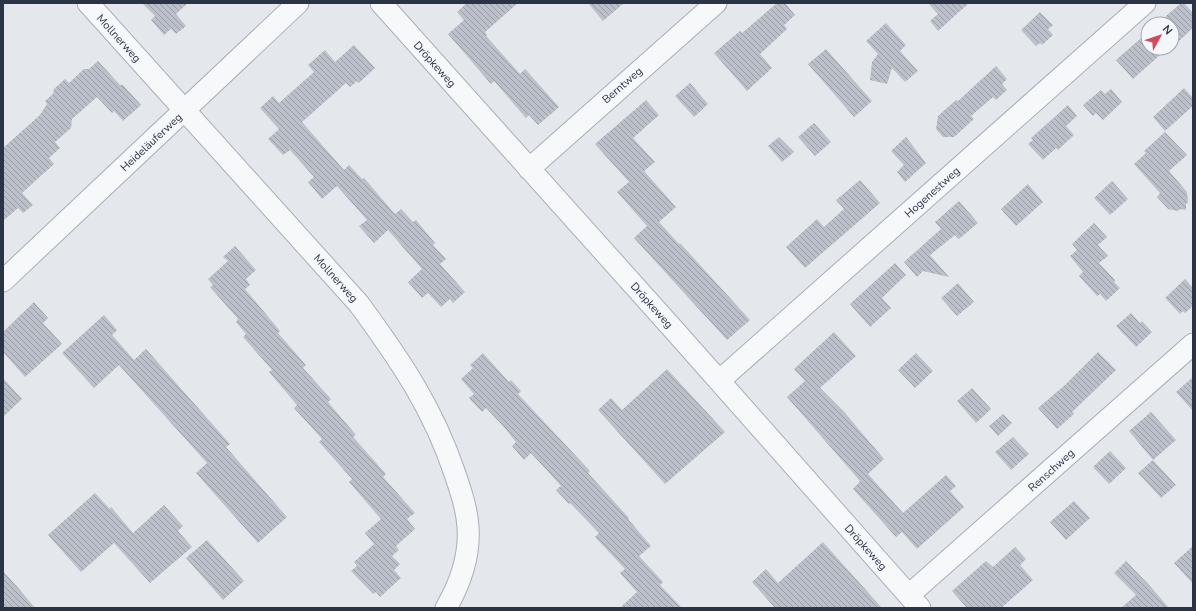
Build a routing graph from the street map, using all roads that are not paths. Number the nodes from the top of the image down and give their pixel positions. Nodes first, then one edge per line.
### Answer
1 (88, 3) edge
2 (298, 3) edge
3 (381, 3) edge
4 (716, 3) edge
5 (1145, 3) edge
6 (185, 110) junction
7 (529, 168) junction
8 (3, 281) edge
9 (1193, 344) edge
10 (719, 381) junction
11 (915, 602) edge
12 (446, 608) edge

1 - 6 street, Mollnerweg
2 - 6 street, Heideläuferweg
3 - 7 street, Dröpkeweg
4 - 7 street, Berntweg
5 - 10 street, Hogenestweg
6 - 8 street, Heideläuferweg
6 - 12 street, Mollnerweg
7 - 10 street, Dröpkeweg
9 - 11 street, Renschweg
10 - 11 street, Dröpkeweg

